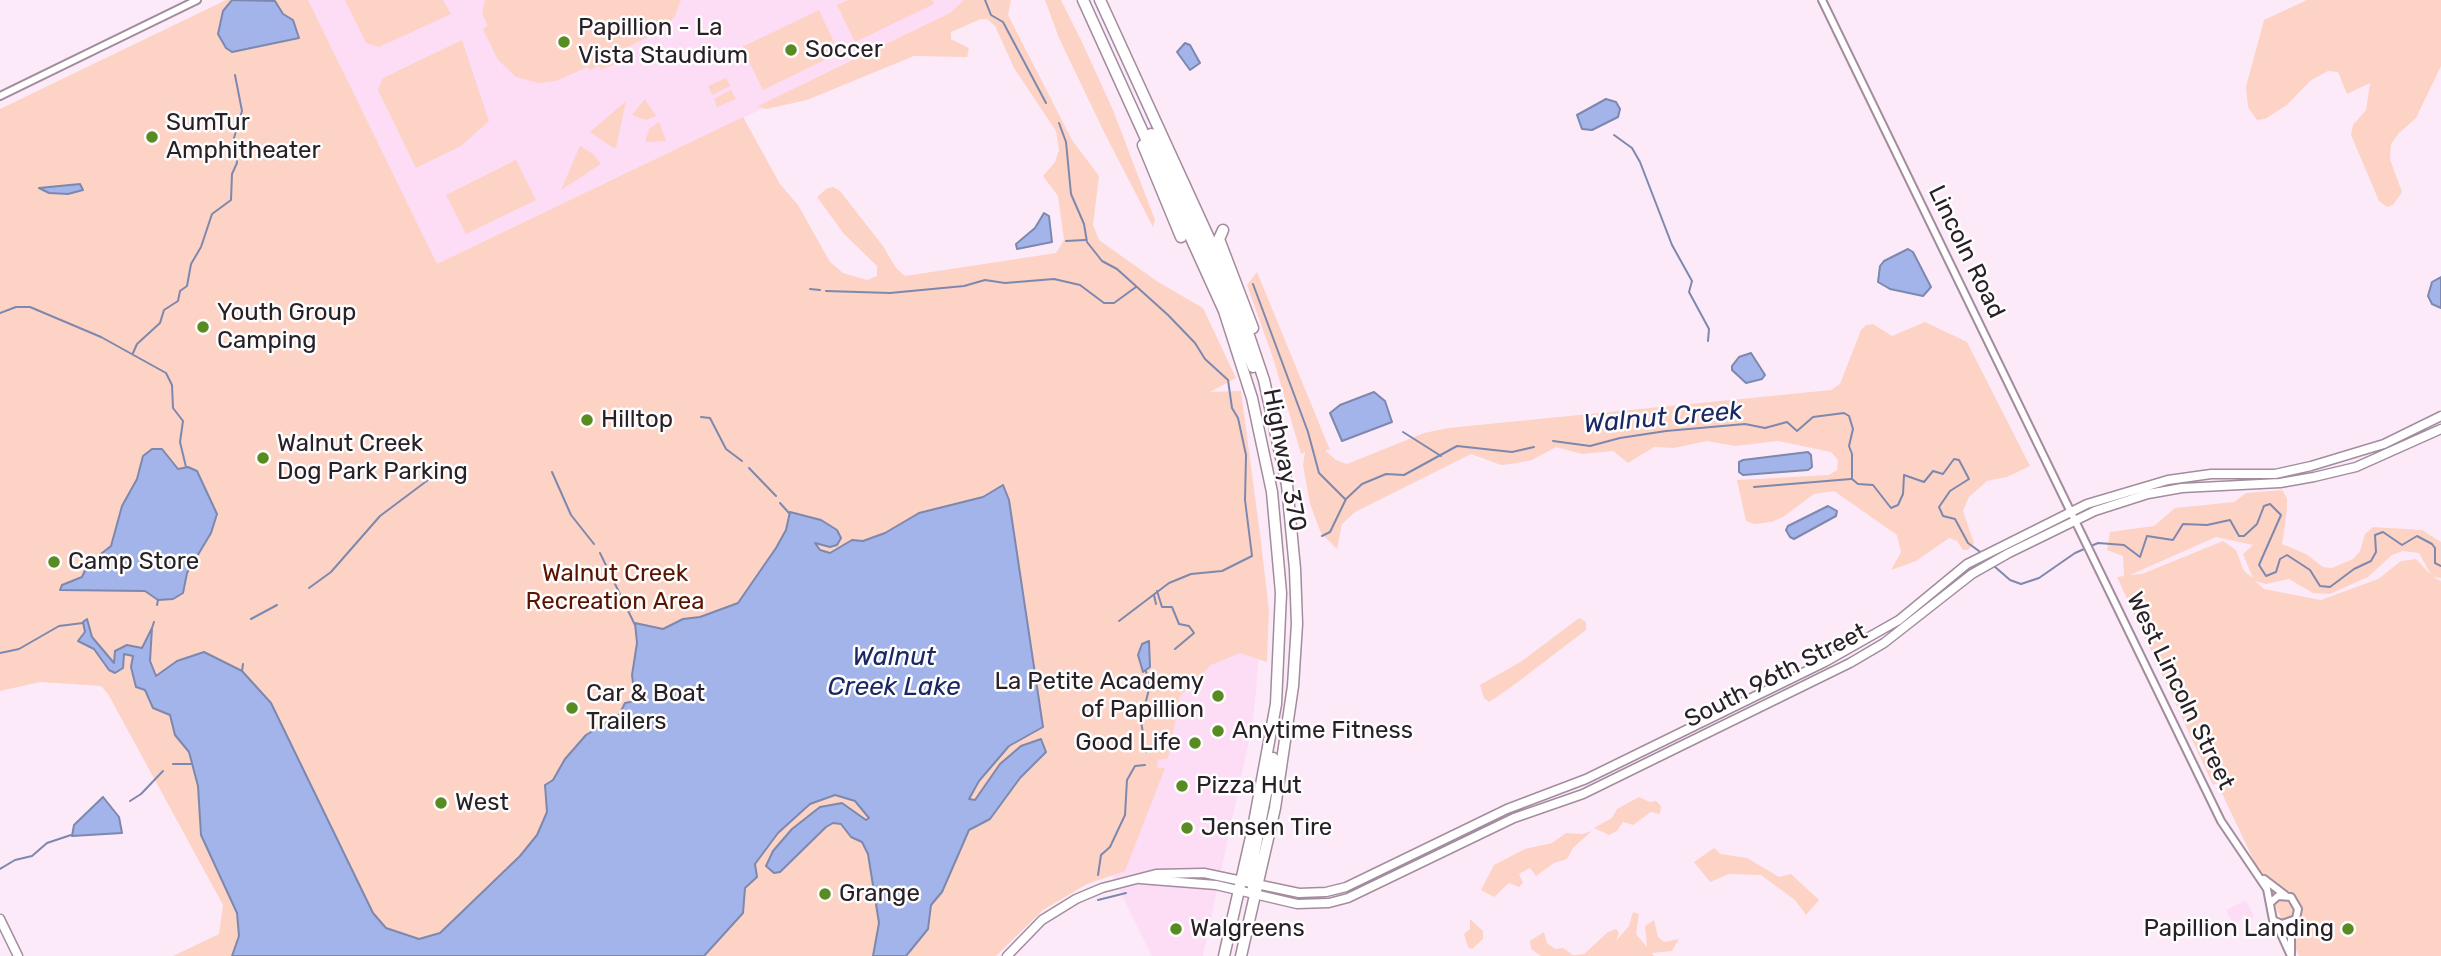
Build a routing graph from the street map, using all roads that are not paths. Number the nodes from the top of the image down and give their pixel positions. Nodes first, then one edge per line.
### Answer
1 (197, 0) edge
2 (1083, 0) edge
3 (1100, 0) edge
4 (1822, 0) edge
5 (1127, 95) junction
6 (0, 96) edge
7 (1223, 230) dead end
8 (1193, 231) dead end
9 (1181, 237) dead end
10 (1202, 239) dead end
11 (1264, 380) junction
12 (1269, 399) junction
13 (2441, 416) edge
14 (2441, 429) edge
15 (2071, 511) junction
16 (2076, 520) junction
17 (2258, 873) junction
18 (1249, 886) junction
19 (2285, 895) junction
20 (2270, 903) junction
21 (0, 919) edge
22 (2296, 919) junction
23 (2276, 922) junction
24 (2291, 955) edge
25 (18, 956) edge
26 (1007, 956) edge
27 (1224, 956) edge
28 (1241, 956) edge

1 - 6 street
2 - 5 highway, Highway 370
3 - 11 highway, Highway 370
4 - 15 street, Lincoln Road
5 - 9 highway
5 - 10 highway
5 - 18 highway, Highway 370
7 - 11 highway
8 - 12 highway
11 - 12 highway, Highway 370
12 - 18 highway, Highway 370
13 - 15 main road, South 96th Street
14 - 16 main road, South 96th Street
15 - 16 street, Lincoln Road
15 - 18 main road, South 96th Street
16 - 17 street, West Lincoln Street
16 - 18 main road, South 96th Street
17 - 19 street, West Lincoln Street
17 - 20 street, West Lincoln Street
18 - 26 main road
18 - 27 highway, Highway 370
18 - 28 highway, Highway 370
19 - 20 street
19 - 22 street
20 - 23 street
21 - 25 main road
22 - 23 street
22 - 24 street
23 - 24 street

